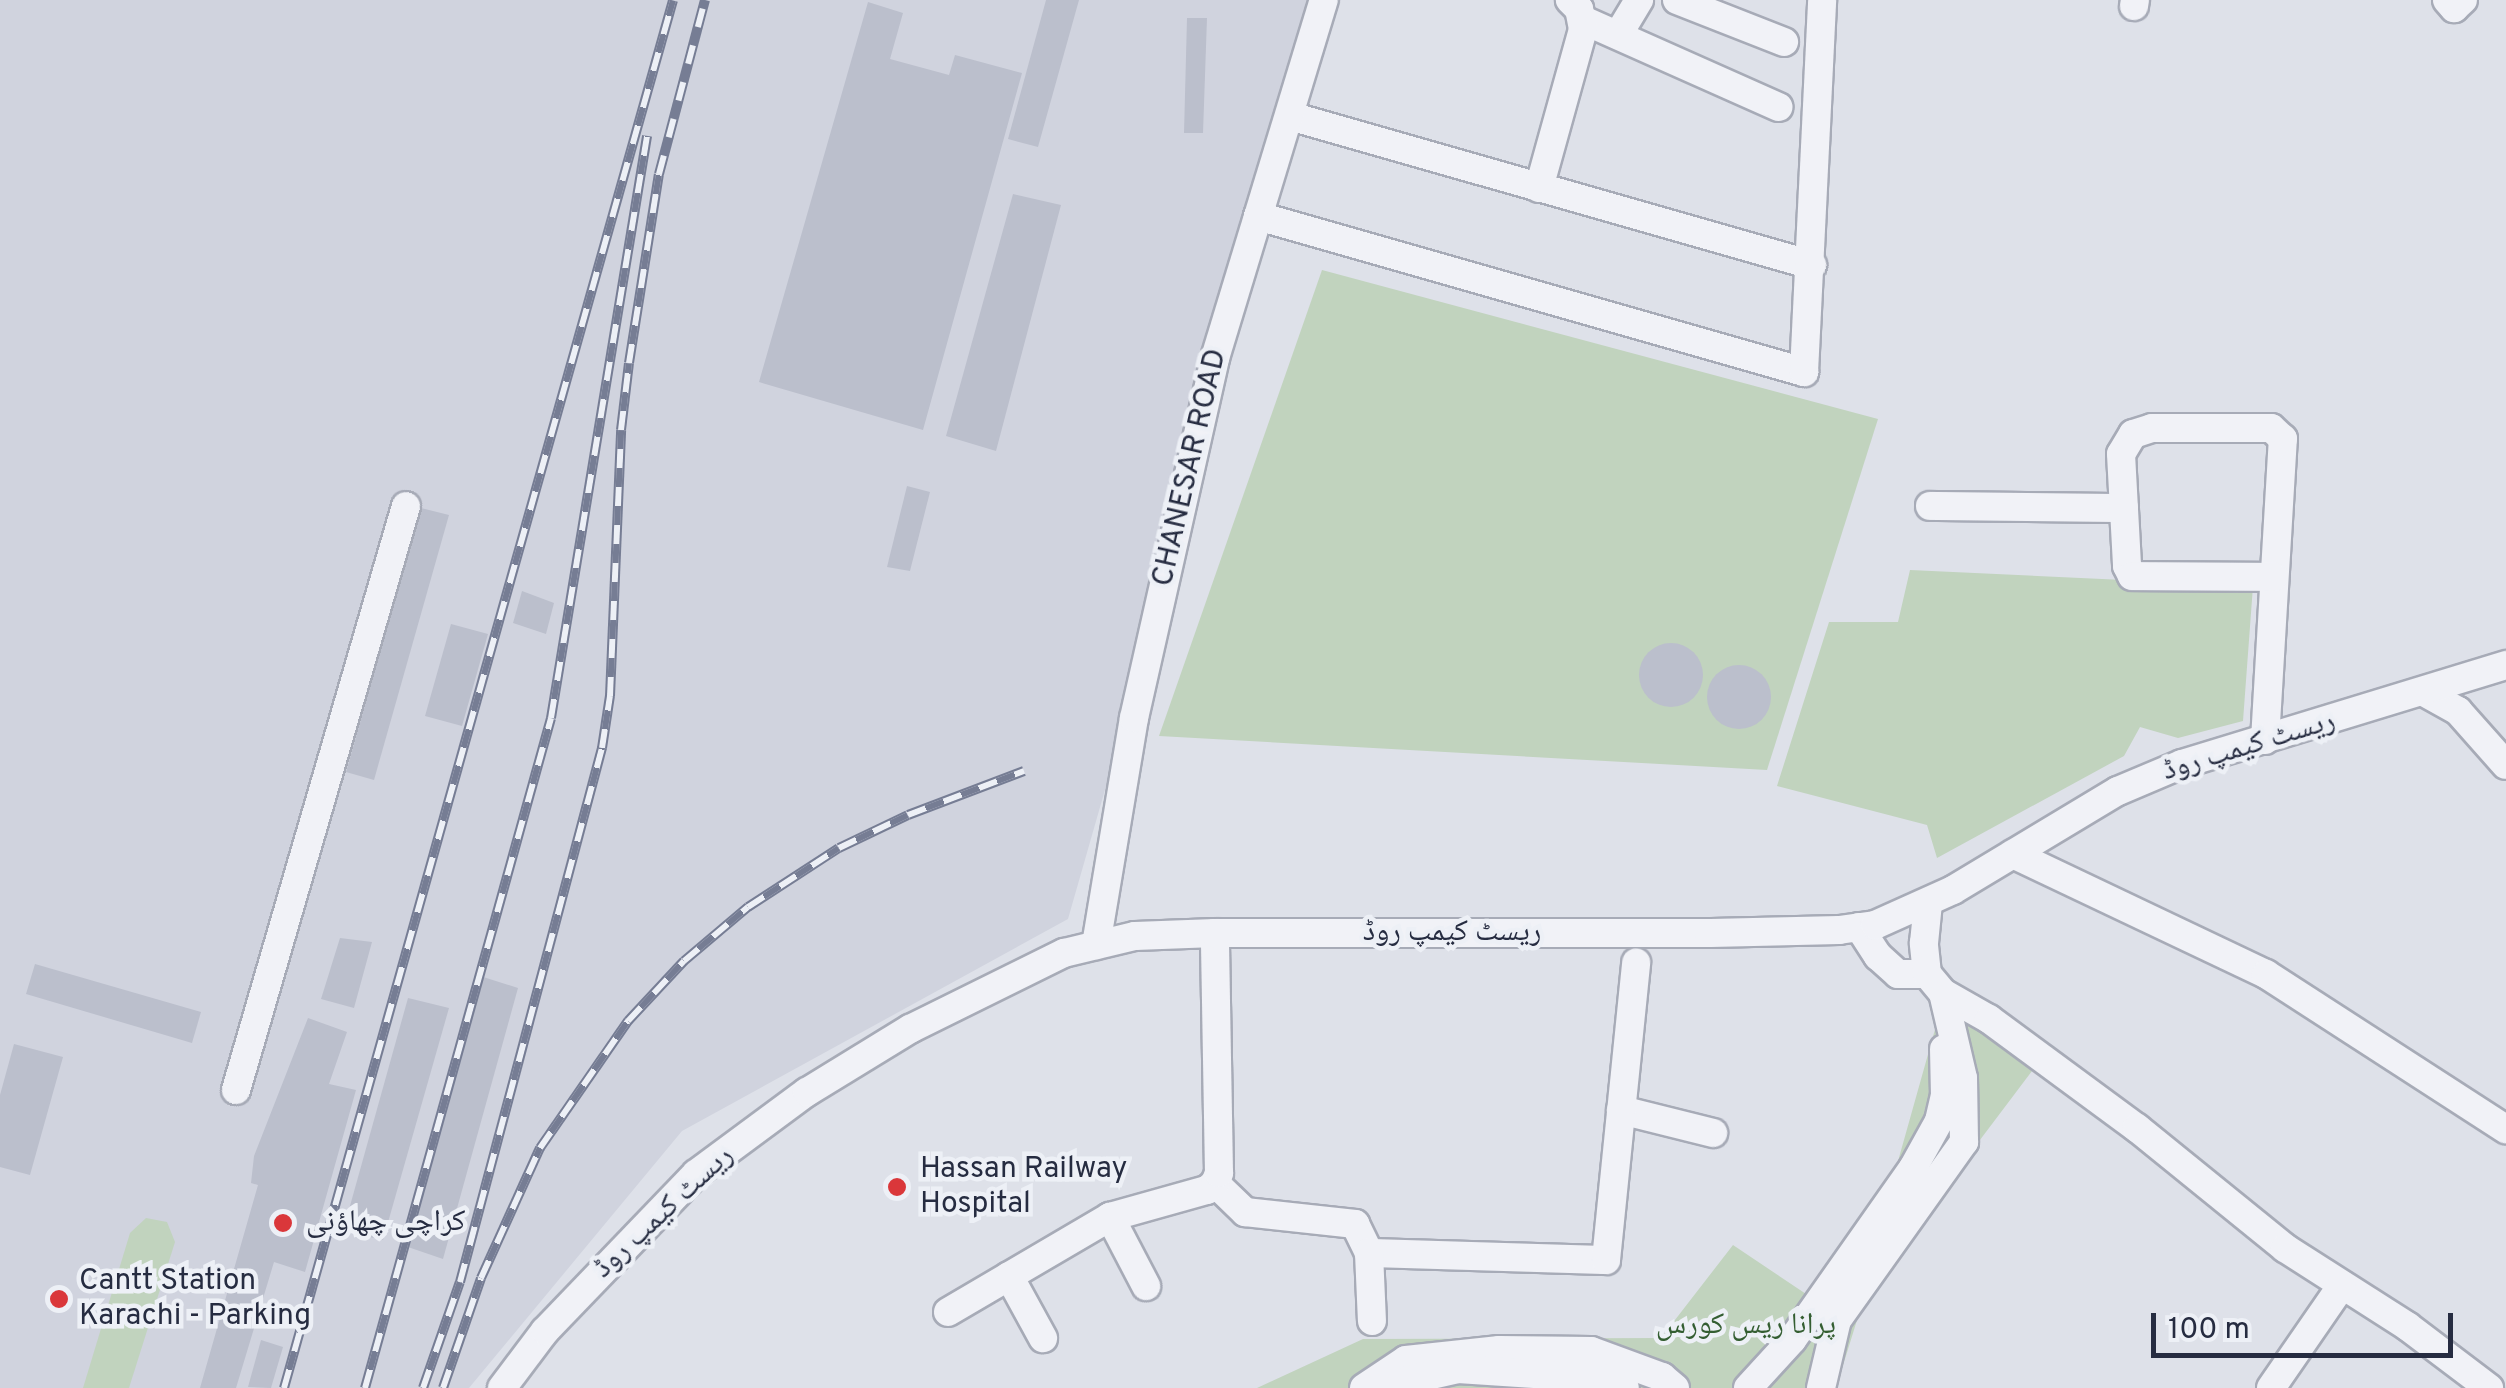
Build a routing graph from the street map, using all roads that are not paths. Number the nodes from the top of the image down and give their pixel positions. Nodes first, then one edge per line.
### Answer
1 (1324, 0) edge
2 (1639, 0) edge
3 (1677, 0) edge
4 (1822, 0) edge
5 (2448, 0) edge
6 (2463, 0) edge
7 (1576, 10) edge
8 (1618, 35) junction
9 (1784, 42) dead end
10 (1778, 108) dead end
11 (1290, 116) junction
12 (1540, 188) junction
13 (1258, 216) junction
14 (1812, 265) junction
15 (406, 506) dead end
16 (1930, 506) dead end
17 (2124, 508) junction
18 (2274, 576) junction
19 (2506, 665) edge
20 (2424, 692) junction
21 (2265, 740) junction
22 (2506, 766) edge
23 (2013, 854) junction
24 (1928, 903) junction
25 (1859, 927) junction
26 (1216, 933) junction
27 (1096, 945) junction
28 (1636, 962) dead end
29 (1935, 983) junction
30 (236, 1090) dead end
31 (1622, 1110) junction
32 (2506, 1129) edge
33 (1713, 1133) dead end
34 (1215, 1184) junction
35 (1110, 1217) junction
36 (1368, 1253) junction
37 (1009, 1276) junction
38 (2342, 1285) junction
39 (1146, 1286) dead end
40 (948, 1312) dead end
41 (1372, 1321) dead end
42 (1043, 1338) dead end
43 (502, 1388) edge
44 (1364, 1388) edge
45 (1397, 1388) edge
46 (1624, 1388) edge
47 (1675, 1388) edge
48 (1748, 1388) edge
49 (1821, 1388) edge
50 (2271, 1388) edge
51 (2489, 1388) edge

1 - 11 street, CHANESAR ROAD
2 - 8 street
3 - 9 street
4 - 14 street
5 - 6 street
7 - 8 street
7 - 12 street
8 - 10 street
11 - 12 street
11 - 13 street, CHANESAR ROAD
12 - 14 street
13 - 14 street
13 - 27 street, CHANESAR ROAD
15 - 30 street
16 - 17 street
17 - 18 street
17 - 18 street
18 - 21 street
19 - 20 street, ریسٹ کیمپ روڈ
20 - 21 street, ریسٹ کیمپ روڈ
20 - 22 street
21 - 23 street, ریسٹ کیمپ روڈ
23 - 24 street, ریسٹ کیمپ روڈ
23 - 32 street
24 - 25 street, ریسٹ کیمپ روڈ
24 - 29 street
25 - 26 street, ریسٹ کیمپ روڈ
25 - 29 street
26 - 27 street, ریسٹ کیمپ روڈ
26 - 34 street
27 - 43 street, ریسٹ کیمپ روڈ
28 - 31 street
29 - 38 street
29 - 48 street
29 - 49 street
31 - 33 street
31 - 36 street
34 - 35 street
34 - 36 street
35 - 37 street
35 - 39 street
36 - 41 street
37 - 40 street
37 - 42 street
38 - 50 street
38 - 51 street
44 - 47 street
45 - 46 street

